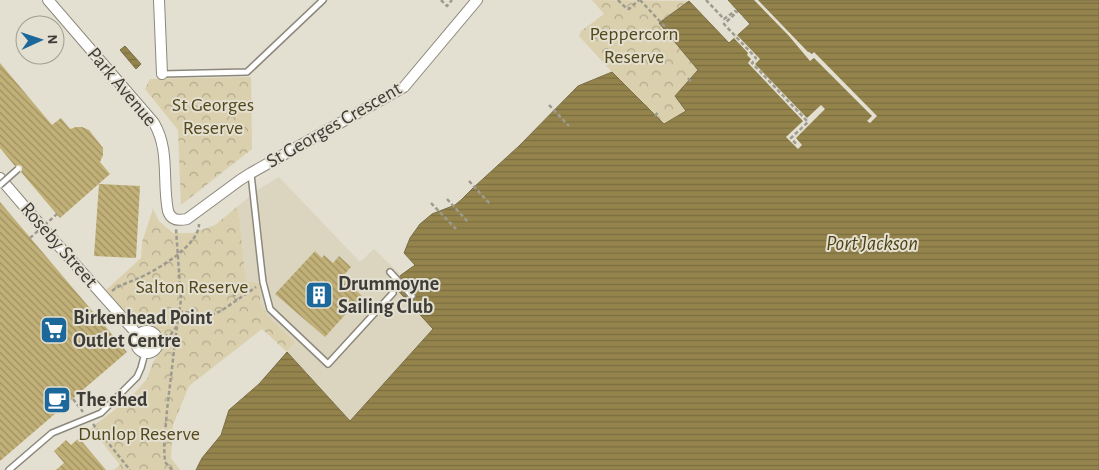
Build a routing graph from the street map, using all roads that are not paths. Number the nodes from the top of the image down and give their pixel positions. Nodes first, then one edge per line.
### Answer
1 (48, 0) edge
2 (159, 0) edge
3 (323, 0) edge
4 (477, 0) edge
5 (162, 74) joint
6 (18, 169) dead end
7 (251, 173) junction
8 (0, 178) edge
9 (0, 185) edge
10 (173, 218) joint
11 (390, 272) dead end
12 (393, 293) dead end
13 (412, 296) dead end
14 (138, 335) junction
15 (145, 352) junction
16 (9, 470) edge

1 - 10 street, Park Avenue
2 - 5 street
3 - 5 lane
4 - 7 street, St Georges Crescent
6 - 9 lane, bridge
7 - 10 street, St Georges Crescent
7 - 12 lane
8 - 14 street, Roseby Street
11 - 13 lane
14 - 15 street, Roseby Street
14 - 15 street
15 - 16 lane

